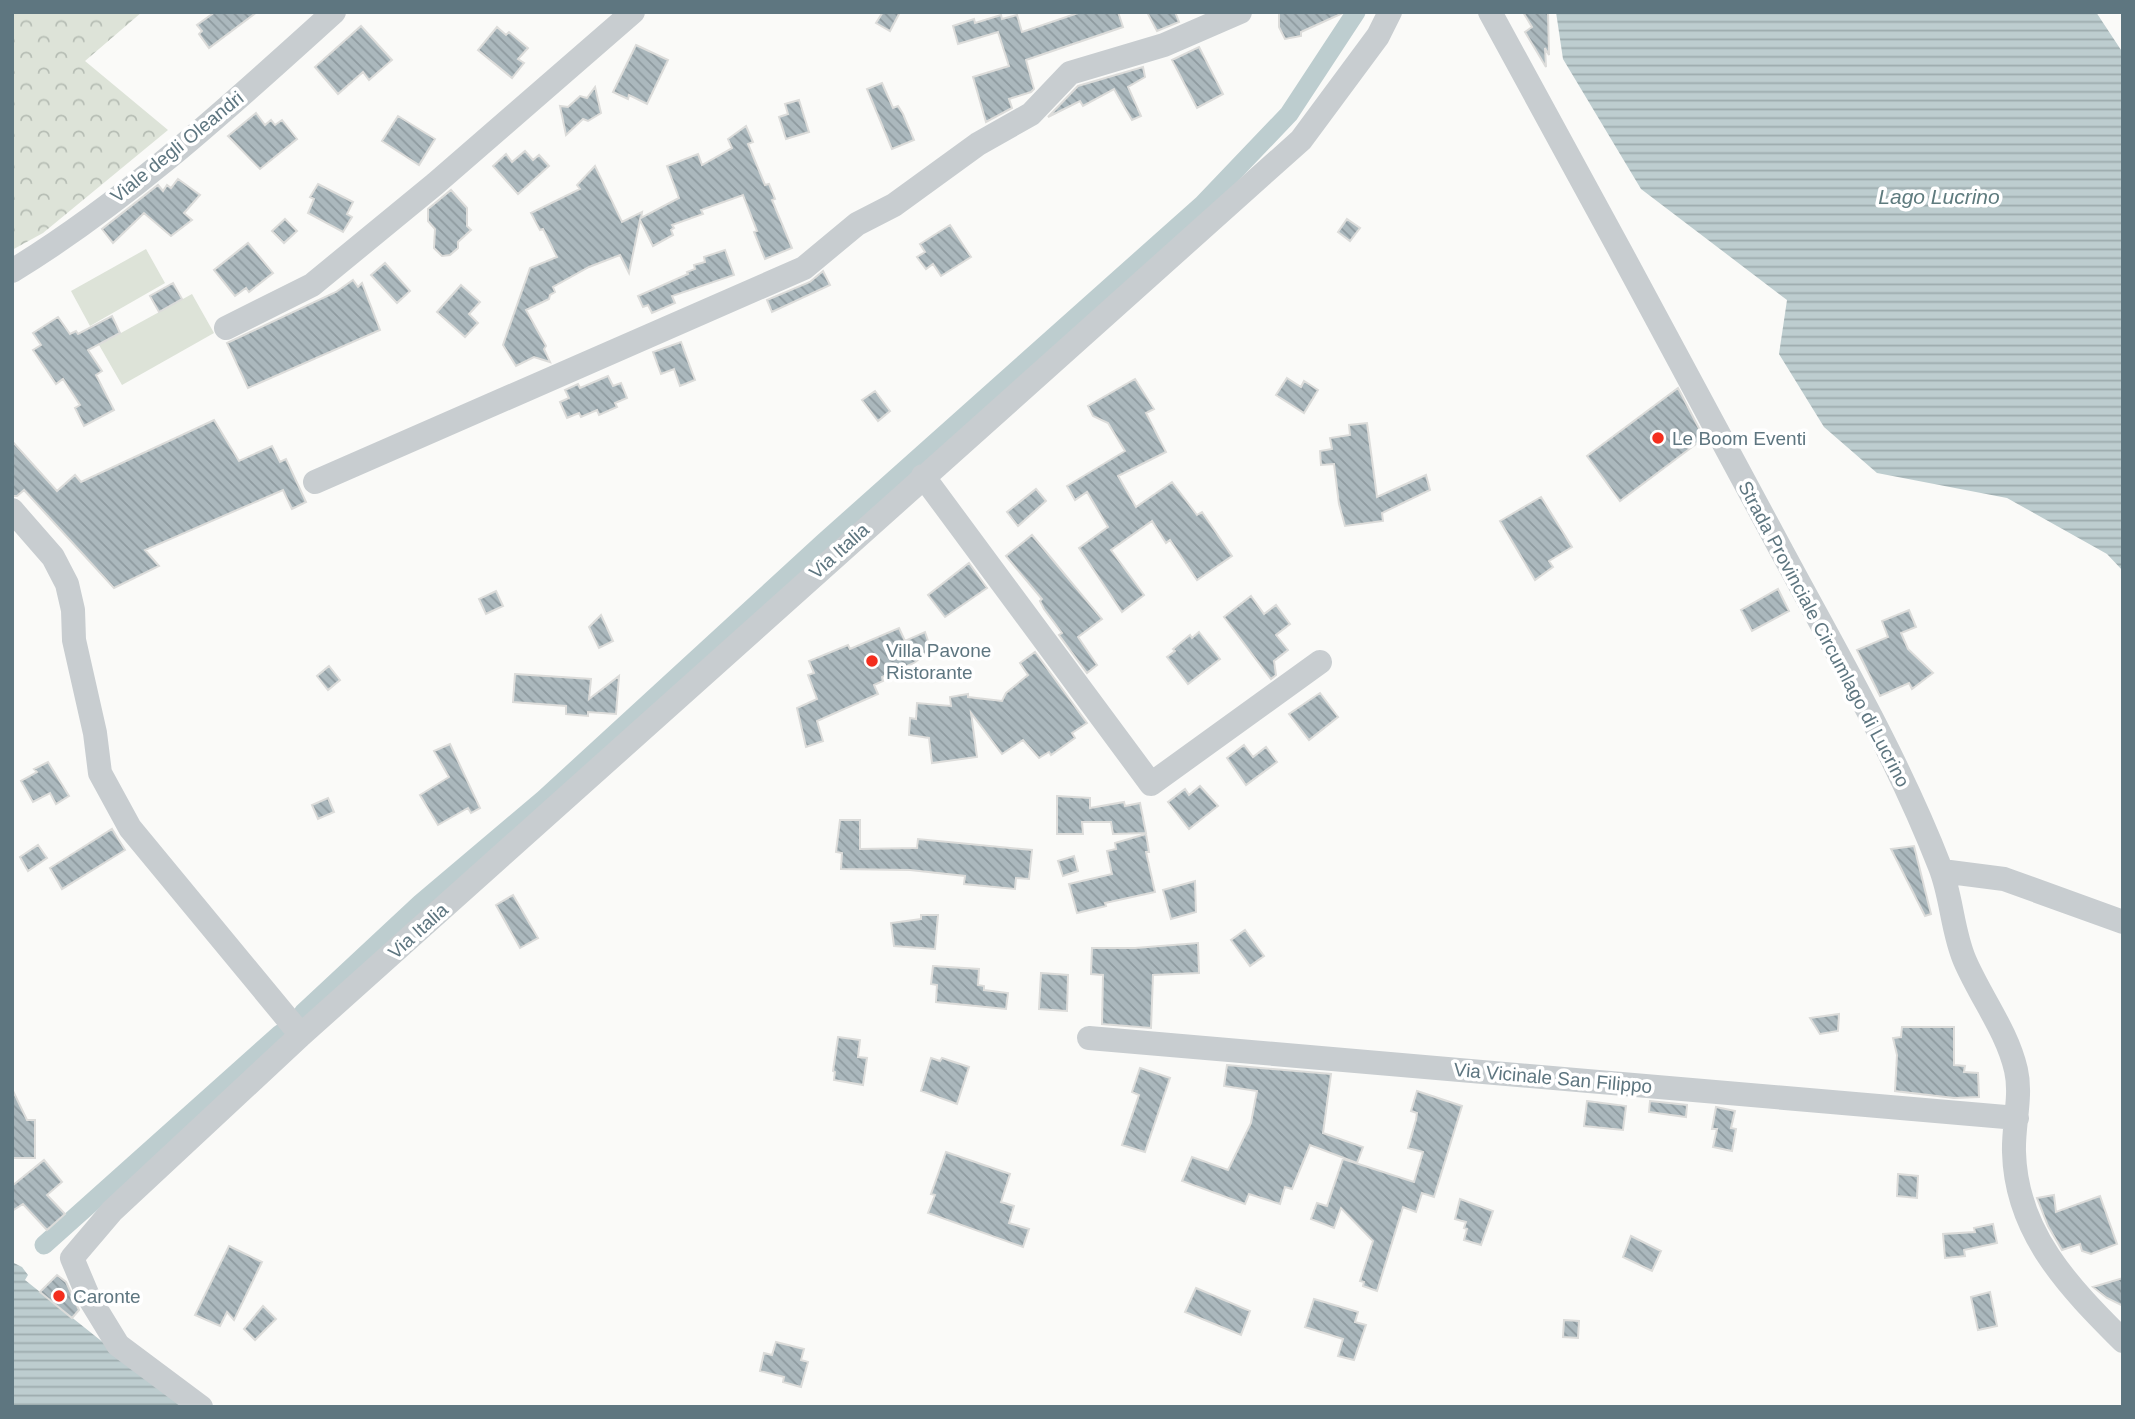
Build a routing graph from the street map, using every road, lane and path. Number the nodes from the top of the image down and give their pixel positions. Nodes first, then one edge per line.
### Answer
1 (334, 12) edge
2 (633, 12) edge
3 (1240, 12) edge
4 (1390, 12) edge
5 (1490, 12) edge
6 (12, 271) edge
7 (226, 328) dead end
8 (923, 476) junction
9 (315, 482) dead end
10 (12, 510) edge
11 (1320, 662) dead end
12 (1942, 871) junction
13 (2123, 922) edge
14 (301, 1035) junction
15 (1089, 1038) dead end
16 (2017, 1118) junction
17 (2123, 1340) edge
18 (201, 1407) edge

1 - 6 street, Viale degli Oleandri
2 - 7 street
3 - 9 street
4 - 8 street, Via Italia
5 - 12 street, Strada Provinciale Circumlago di Lucrino
8 - 11 street
8 - 14 street, Via Italia
10 - 14 street
12 - 13 street
12 - 16 street, Strada Provinciale Circumlago di Lucrino
14 - 18 street, Via Italia
15 - 16 street, Via Vicinale San Filippo
16 - 17 street, Strada Provinciale Circumlago di Lucrino

